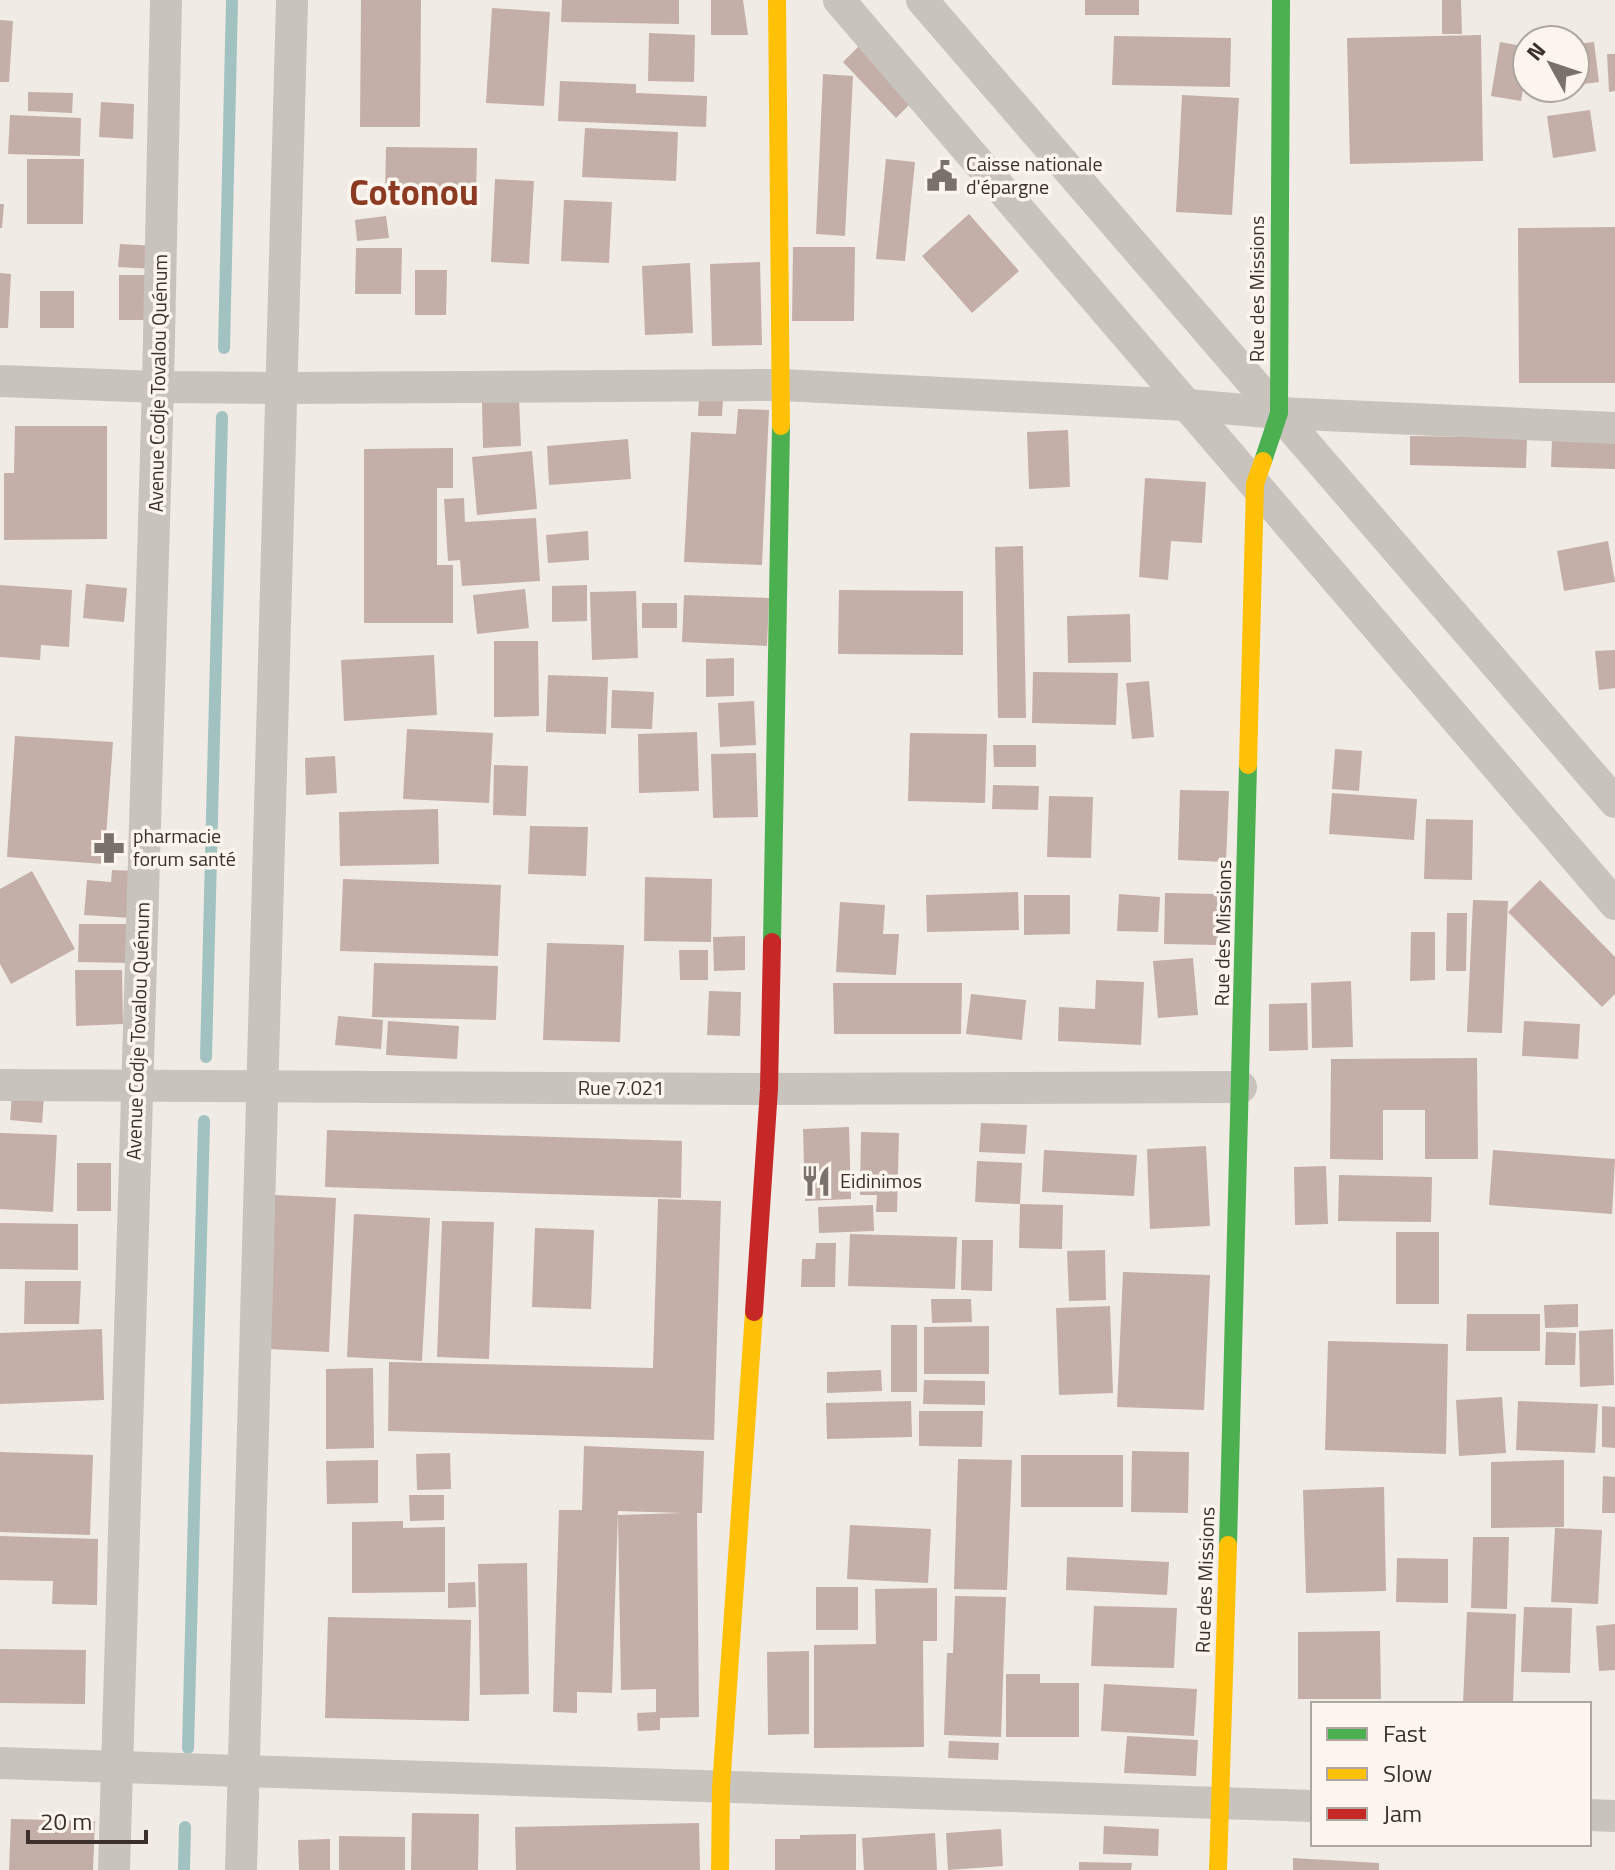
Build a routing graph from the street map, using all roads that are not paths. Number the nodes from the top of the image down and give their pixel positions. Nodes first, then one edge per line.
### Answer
1 (166, 0) edge
2 (292, 0) edge
3 (777, 0) edge
4 (839, 0) edge
5 (922, 0) edge
6 (1281, 0) edge
7 (0, 381) edge
8 (782, 385) junction
9 (158, 387) junction
10 (281, 388) junction
11 (1187, 405) junction
12 (1279, 413) junction
13 (1615, 428) edge
14 (1255, 484) junction
15 (1615, 802) edge
16 (1615, 904) edge
17 (0, 1085) edge
18 (136, 1086) junction
19 (262, 1086) junction
20 (1241, 1087) junction
21 (769, 1089) junction
22 (0, 1763) edge
23 (117, 1767) junction
24 (244, 1772) junction
25 (721, 1787) junction
26 (1220, 1803) junction
27 (1311, 1806) edge
28 (1591, 1815) edge
29 (1615, 1816) edge
30 (114, 1870) edge
31 (241, 1870) edge
32 (720, 1870) edge
33 (1218, 1870) edge

1 - 9 street, Avenue Codje Tovalou Quénum
2 - 10 street
3 - 8 street
4 - 11 street
5 - 12 street
6 - 12 street, Rue des Missions
7 - 9 street
8 - 10 street
8 - 11 street
8 - 21 street
9 - 10 street
9 - 18 street, Avenue Codje Tovalou Quénum
10 - 19 street
11 - 12 street
11 - 14 street
12 - 13 street
12 - 14 street, Rue des Missions
12 - 15 street
14 - 16 street
14 - 20 street, Rue des Missions
17 - 18 street, Rue 7.021
18 - 19 street, Rue 7.021
18 - 23 street, Avenue Codje Tovalou Quénum
19 - 21 street, Rue 7.021
19 - 24 street
20 - 21 street, Rue 7.021
20 - 26 street, Rue des Missions
21 - 25 street
22 - 23 street
23 - 24 street
23 - 30 street, Avenue Codje Tovalou Quénum
24 - 25 street
24 - 31 street
25 - 26 street
25 - 32 street
26 - 27 street
26 - 33 street, Rue des Missions
28 - 29 street

